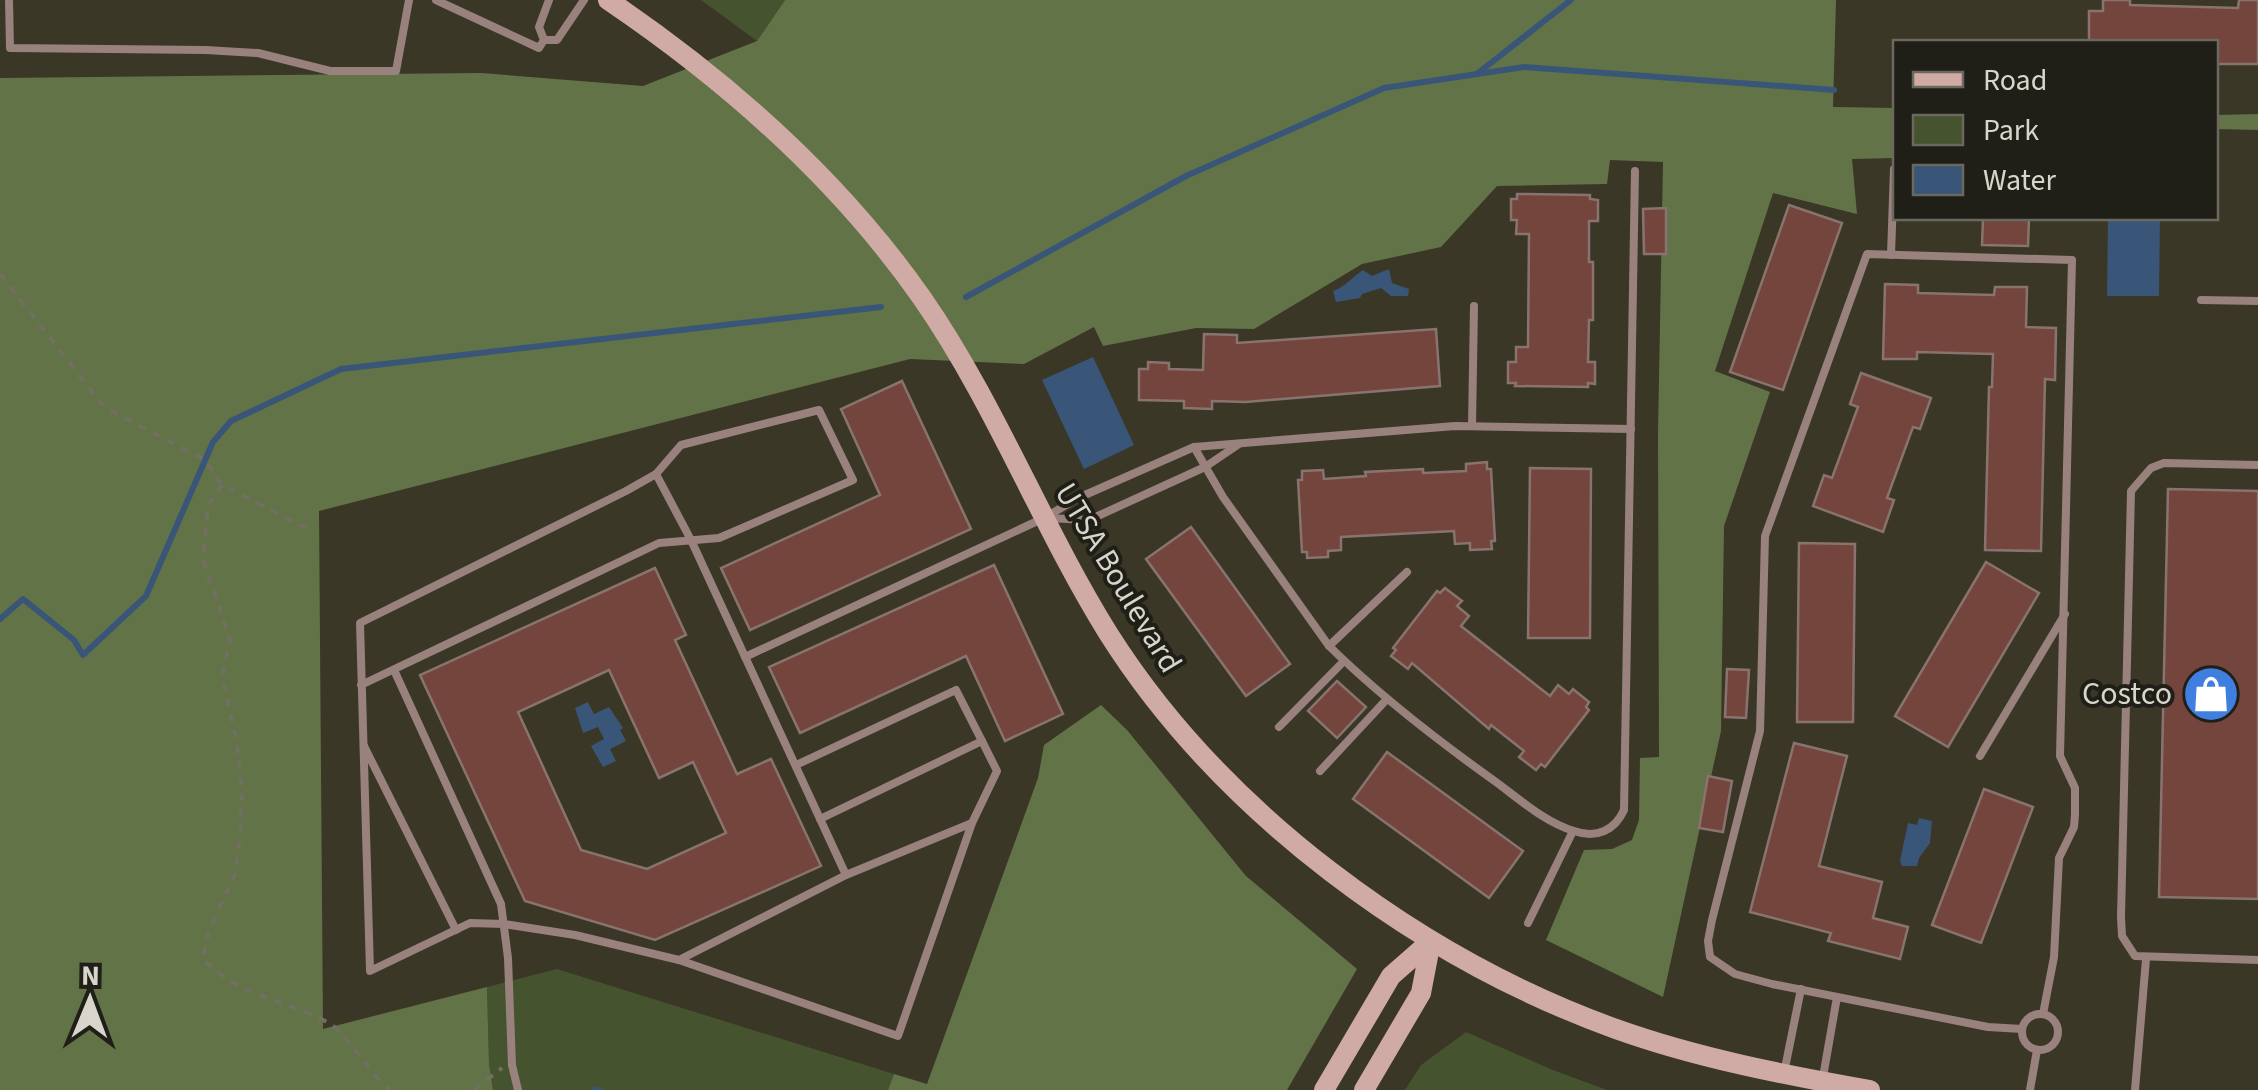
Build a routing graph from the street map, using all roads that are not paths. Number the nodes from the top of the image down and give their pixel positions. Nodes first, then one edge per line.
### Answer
1 (9, 0) edge
2 (409, 0) edge
3 (436, 0) edge
4 (549, 0) edge
5 (584, 0) edge
6 (608, 0) edge
7 (544, 40) junction
8 (1635, 171) dead end
9 (1893, 198) edge
10 (1891, 255) junction
11 (2200, 300) dead end
12 (2258, 301) edge
13 (1474, 306) dead end
14 (1472, 426) junction
15 (1630, 429) junction
16 (1242, 441) junction
17 (1194, 447) junction
18 (2258, 465) edge
19 (1204, 468) junction
20 (656, 474) junction
21 (1044, 518) junction
22 (692, 540) junction
23 (1407, 572) dead end
24 (2065, 613) junction
25 (1329, 646) junction
26 (745, 657) junction
27 (1344, 661) junction
28 (394, 670) junction
29 (361, 686) junction
30 (1387, 699) junction
31 (1279, 727) dead end
32 (982, 741) junction
33 (363, 744) junction
34 (1980, 756) dead end
35 (796, 766) junction
36 (1320, 771) dead end
37 (820, 819) junction
38 (972, 823) junction
39 (1573, 831) junction
40 (846, 875) junction
41 (1528, 922) dead end
42 (504, 924) junction
43 (456, 930) junction
44 (1431, 941) junction
45 (2146, 959) junction
46 (679, 960) junction
47 (2258, 960) edge
48 (1800, 989) junction
49 (1837, 997) junction
50 (2044, 1014) junction
51 (2022, 1029) junction
52 (2037, 1050) junction
53 (1784, 1074) junction
54 (1822, 1082) junction
55 (518, 1090) edge
56 (1324, 1090) edge
57 (1364, 1090) edge
58 (1870, 1090) edge
59 (2030, 1090) edge
60 (2135, 1090) edge

1 - 2 lane
3 - 7 lane
4 - 7 lane
5 - 7 lane
6 - 21 main road, UTSA Boulevard
8 - 15 lane
9 - 10 lane
10 - 24 lane
10 - 48 lane
11 - 12 lane
13 - 14 lane
14 - 15 lane
14 - 16 lane
15 - 39 lane
16 - 17 lane
16 - 19 lane
17 - 19 lane
17 - 21 lane
18 - 45 lane
19 - 21 lane
19 - 25 lane
20 - 22 lane
20 - 22 lane
20 - 29 lane
21 - 26 lane
21 - 44 main road, UTSA Boulevard
22 - 26 lane
22 - 28 lane
23 - 25 lane
24 - 34 lane
24 - 50 lane
25 - 27 lane
26 - 35 lane
27 - 30 lane
27 - 31 lane
28 - 29 lane
28 - 42 lane
29 - 33 lane
30 - 36 lane
30 - 39 lane
32 - 35 lane
32 - 37 lane
32 - 38 lane
33 - 43 lane
33 - 43 lane
35 - 37 lane
37 - 40 lane
38 - 40 lane
38 - 46 lane
39 - 41 lane
40 - 46 lane
42 - 43 lane
42 - 46 lane
42 - 55 lane
44 - 53 main road, UTSA Boulevard
44 - 56 main road
44 - 57 main road
45 - 47 lane
45 - 60 lane
48 - 49 lane
48 - 53 lane
49 - 51 lane
49 - 54 lane
50 - 51 lane
50 - 52 lane
51 - 52 lane
52 - 59 lane
53 - 54 main road, UTSA Boulevard
54 - 58 main road, UTSA Boulevard

